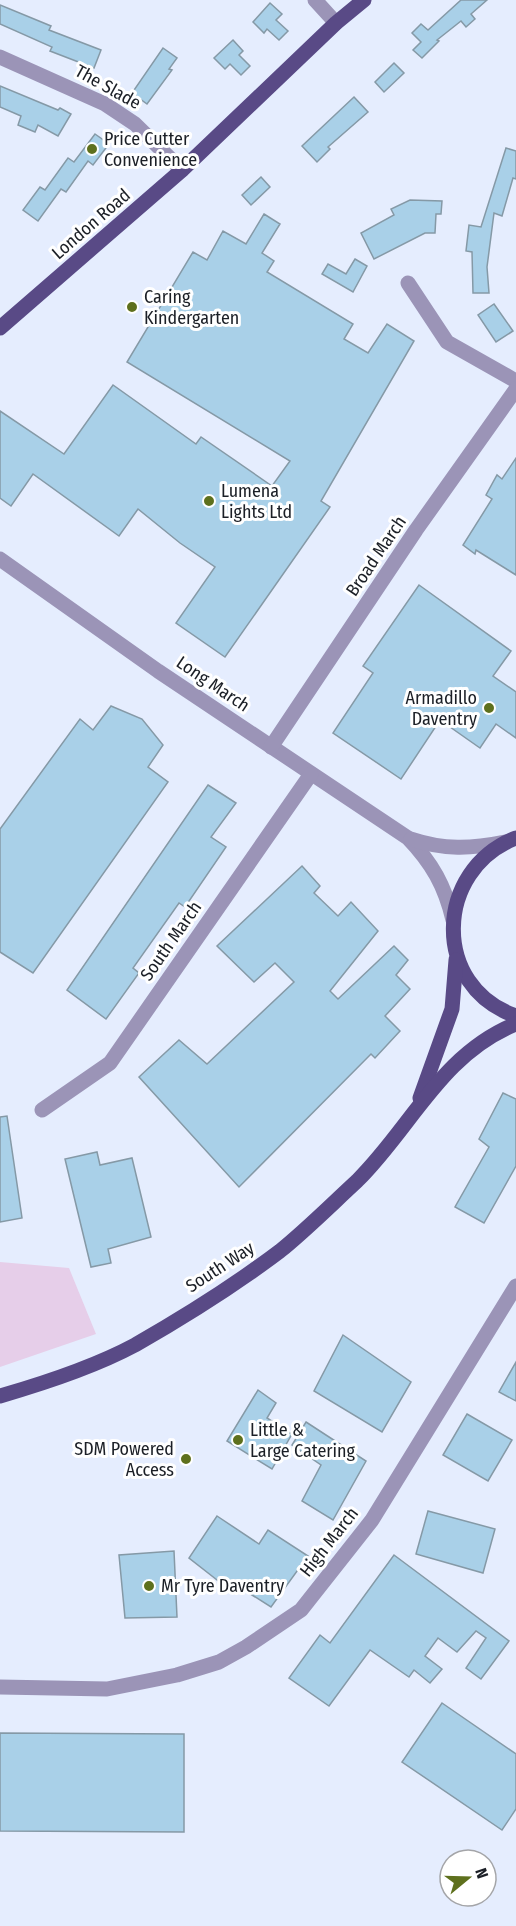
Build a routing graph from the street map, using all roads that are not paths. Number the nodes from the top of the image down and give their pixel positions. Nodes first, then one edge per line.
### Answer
1 (315, 0) edge
2 (364, 0) edge
3 (336, 23) junction
4 (0, 57) edge
5 (182, 170) junction
6 (408, 283) dead end
7 (0, 328) edge
8 (516, 381) edge
9 (516, 389) edge
10 (0, 559) edge
11 (271, 747) junction
12 (311, 774) junction
13 (408, 838) junction
14 (511, 840) edge
15 (453, 920) junction
16 (454, 945) junction
17 (516, 1016) edge
18 (516, 1024) edge
19 (417, 1107) junction
20 (42, 1110) dead end
21 (516, 1286) edge
22 (0, 1396) edge
23 (0, 1687) edge

1 - 3 street
2 - 3 main road, London Road
3 - 5 main road, London Road
4 - 5 street, The Slade
5 - 7 main road, London Road
6 - 8 street
9 - 11 street, Broad March
10 - 11 street, Long March
11 - 12 street, Long March
12 - 13 street, Long March
12 - 20 street, South March
13 - 14 street, Long March
13 - 15 street, Long March
14 - 15 main road, South Way
15 - 16 main road, South Way
16 - 17 main road
16 - 19 main road, South Way
18 - 19 main road, South Way
19 - 22 main road, South Way
21 - 23 street, High March

